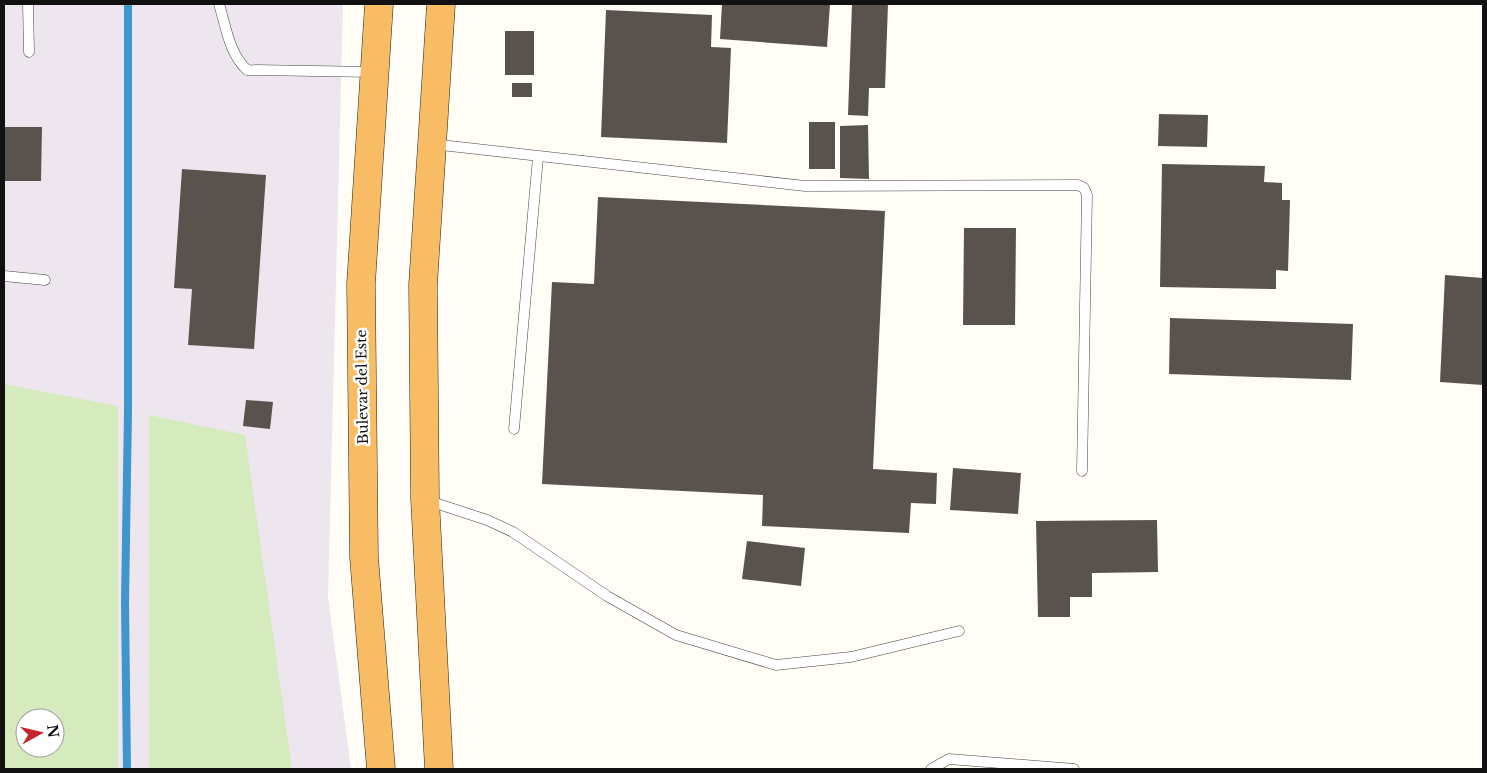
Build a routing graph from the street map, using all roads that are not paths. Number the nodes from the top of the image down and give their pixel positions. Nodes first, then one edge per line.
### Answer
1 (28, 4) edge
2 (219, 4) edge
3 (380, 4) edge
4 (441, 4) edge
5 (30, 52) dead end
6 (374, 72) junction
7 (431, 144) junction
8 (538, 156) junction
9 (4, 276) edge
10 (45, 280) dead end
11 (514, 429) dead end
12 (1082, 471) dead end
13 (425, 499) junction
14 (959, 631) dead end
15 (381, 769) edge
16 (439, 769) edge
17 (931, 769) edge
18 (1074, 769) edge

1 - 5 lane
2 - 6 lane
3 - 6 highway, Bulevar del Este
4 - 7 highway
6 - 15 highway, Bulevar del Este
7 - 8 lane
7 - 13 highway
8 - 11 lane
8 - 12 lane
9 - 10 lane
13 - 14 lane
13 - 16 highway
17 - 18 lane

